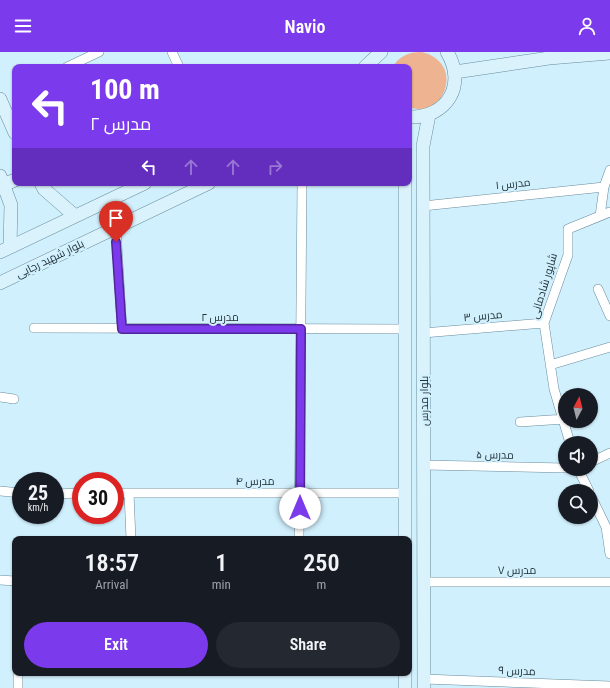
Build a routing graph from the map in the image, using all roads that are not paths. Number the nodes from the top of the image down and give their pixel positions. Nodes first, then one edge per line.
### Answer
1 (99, 52) edge
2 (172, 52) edge
3 (381, 52) edge
4 (447, 52) edge
5 (610, 53) edge
6 (549, 55) edge
7 (73, 64) edge
8 (178, 64) edge
9 (368, 64) edge
10 (375, 64) edge
11 (455, 72) junction
12 (0, 99) edge
13 (429, 115) junction
14 (412, 117) edge
15 (12, 127) edge
16 (610, 170) edge
17 (6, 180) edge
18 (42, 186) edge
19 (139, 186) edge
20 (203, 186) edge
21 (302, 186) edge
22 (405, 186) edge
23 (604, 187) junction
24 (423, 206) junction
25 (610, 212) edge
26 (75, 216) junction
27 (600, 216) junction
28 (116, 228) junction
29 (5, 250) edge
30 (0, 283) edge
31 (598, 289) dead end
32 (610, 316) edge
33 (544, 324) junction
34 (34, 328) dead end
35 (122, 329) junction
36 (301, 329) junction
37 (405, 329) junction
38 (423, 333) junction
39 (610, 347) edge
40 (550, 365) junction
41 (0, 397) edge
42 (14, 399) dead end
43 (558, 402) edge
44 (558, 419) edge
45 (520, 422) dead end
46 (610, 453) edge
47 (598, 459) edge
48 (424, 465) junction
49 (558, 468) edge
50 (0, 491) edge
51 (12, 492) edge
52 (124, 493) edge
53 (128, 493) junction
54 (300, 493) junction
55 (405, 493) junction
56 (598, 509) edge
57 (608, 527) edge
58 (131, 536) edge
59 (299, 536) edge
60 (405, 536) edge
61 (610, 554) edge
62 (0, 580) edge
63 (12, 581) edge
64 (424, 582) junction
65 (610, 582) edge
66 (18, 676) edge
67 (405, 676) edge
68 (424, 684) edge
69 (610, 686) edge
70 (18, 688) edge
71 (405, 688) edge

1 - 7 street
2 - 8 street
3 - 9 street
3 - 10 street
4 - 11 street
5 - 6 street
6 - 11 street
11 - 13 street
12 - 15 street
13 - 14 street
13 - 24 street, بلوار مدرس
16 - 23 street
17 - 29 street
18 - 26 street
19 - 26 street
20 - 28 street, بلوار شهید رجایی
21 - 36 street
22 - 37 street, بلوار مدرس
23 - 24 street, مدرس ۱
23 - 27 street
24 - 38 street, بلوار مدرس
25 - 27 street
26 - 29 street
27 - 33 street, شاپور شادمانی
28 - 30 street, بلوار شهید رجایی
28 - 35 street
31 - 32 street
33 - 38 street, مدرس ۳
33 - 40 street, شاپور شادمانی
34 - 35 street, مدرس ۲
35 - 36 street, مدرس ۲
36 - 37 street, مدرس ۲
36 - 54 street
37 - 55 street, بلوار مدرس
38 - 48 street, بلوار مدرس
39 - 40 street
40 - 43 street, شاپور شادمانی
41 - 42 street
44 - 45 street
46 - 47 street
48 - 49 street, مدرس ۵
48 - 64 street, بلوار مدرس
50 - 51 street
52 - 53 street, مدرس ۴
53 - 54 street, مدرس ۴
53 - 58 street
54 - 55 street, مدرس ۴
54 - 59 street
55 - 60 street, بلوار مدرس
56 - 57 street
57 - 61 street
62 - 63 street
64 - 65 street, مدرس ۷
64 - 68 street, بلوار مدرس
66 - 70 street
67 - 71 street
68 - 69 street, مدرس ۹

